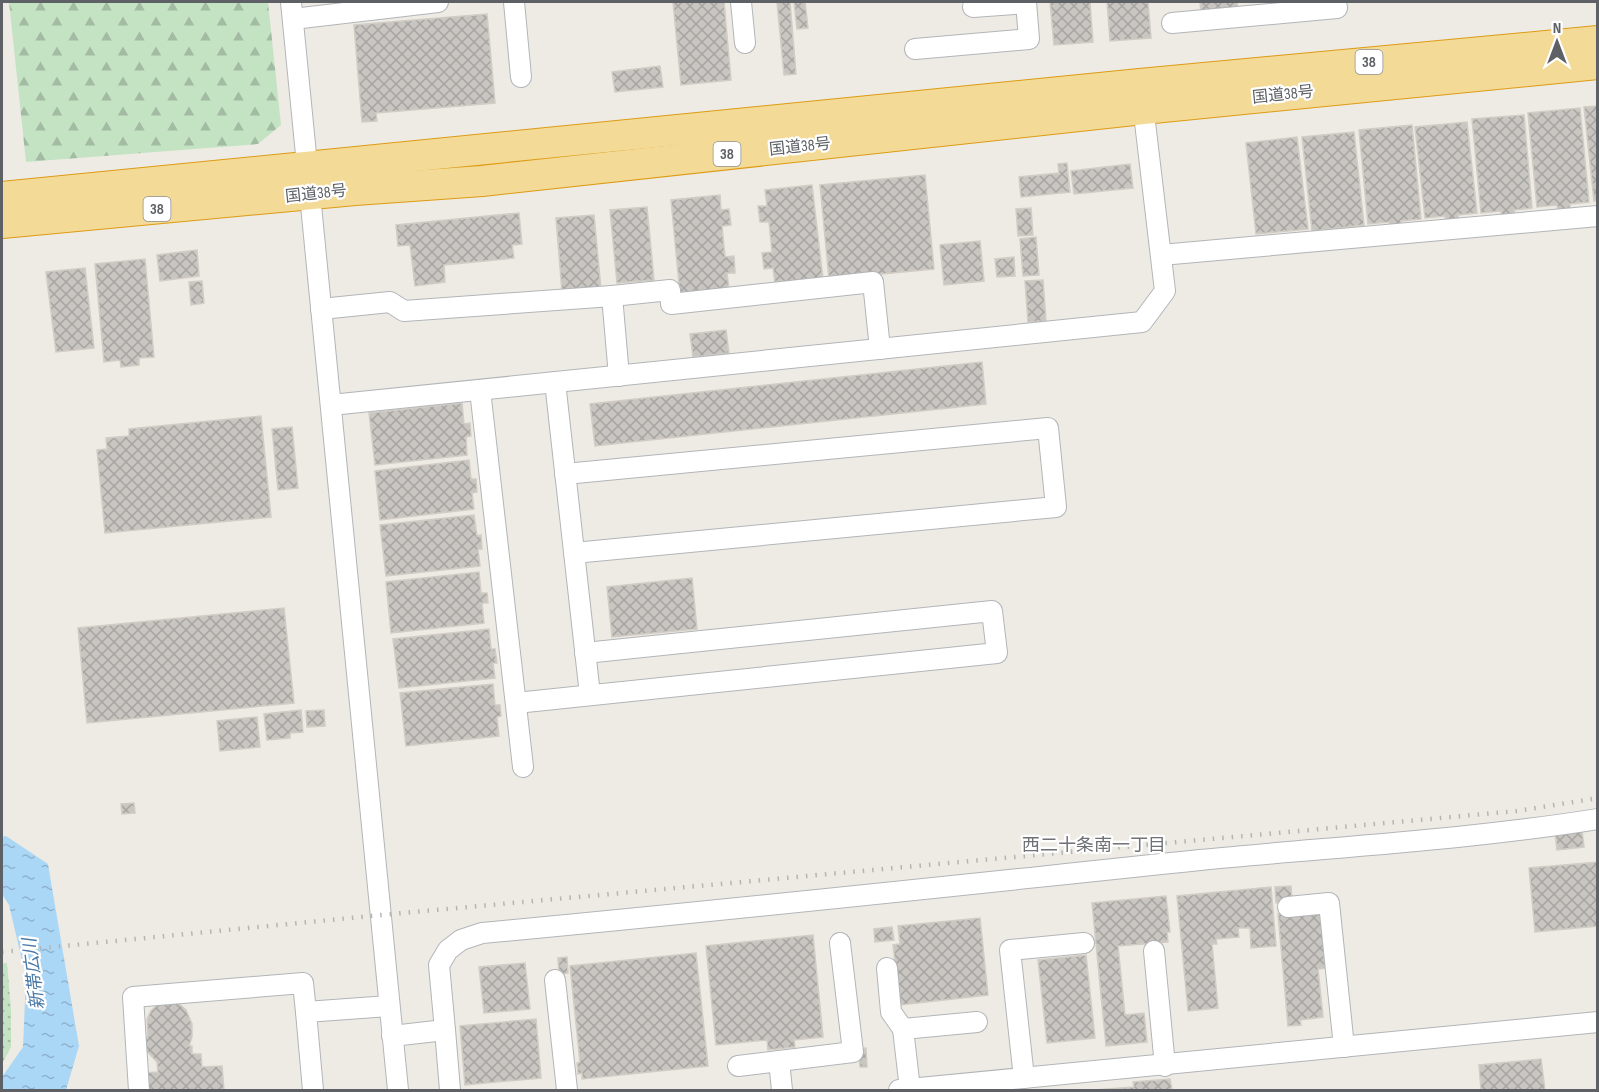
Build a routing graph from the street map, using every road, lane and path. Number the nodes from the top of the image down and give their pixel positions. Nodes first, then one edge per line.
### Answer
1 (438, 2) edge
2 (514, 2) edge
3 (741, 2) edge
4 (1026, 2) edge
5 (406, 3) edge
6 (1336, 5) edge
7 (973, 8) dead end
8 (292, 10) edge
9 (1172, 23) dead end
10 (1598, 41) edge
11 (745, 43) dead end
12 (915, 49) dead end
13 (1598, 64) edge
14 (520, 77) dead end
15 (1142, 97) junction
16 (309, 181) junction
17 (2, 210) edge
18 (1598, 216) edge
19 (1161, 255) junction
20 (612, 296) junction
21 (321, 309) junction
22 (880, 349) junction
23 (619, 376) junction
24 (555, 382) junction
25 (480, 390) junction
26 (331, 405) junction
27 (565, 474) junction
28 (574, 553) junction
29 (585, 653) junction
30 (590, 695) junction
31 (516, 703) junction
32 (523, 767) dead end
33 (1598, 819) edge
34 (1288, 907) dead end
35 (840, 943) dead end
36 (1084, 943) dead end
37 (1154, 951) dead end
38 (887, 968) dead end
39 (555, 980) dead end
40 (389, 1006) junction
41 (306, 1012) junction
42 (977, 1022) dead end
43 (1598, 1022) edge
44 (903, 1029) junction
45 (445, 1030) junction
46 (392, 1036) junction
47 (1344, 1047) junction
48 (779, 1061) junction
49 (738, 1066) dead end
50 (1165, 1066) junction
51 (1024, 1078) junction
52 (139, 1090) edge
53 (313, 1090) edge
54 (398, 1090) edge
55 (450, 1090) edge
56 (567, 1090) edge
57 (782, 1090) edge
58 (904, 1090) edge

1 - 5 street
2 - 14 street
3 - 11 street
4 - 7 street
4 - 12 street
5 - 8 street
6 - 9 street
8 - 16 street
10 - 15 highway, 国道38号 / 38
13 - 15 highway, 国道38号 / 38
15 - 16 highway, 国道38号 / 38
15 - 19 street
16 - 17 highway, 国道38号 / 38
16 - 21 street
18 - 19 street
19 - 22 street
20 - 21 street
20 - 22 street
20 - 23 street
21 - 26 street
22 - 23 street
23 - 24 street
24 - 25 street
24 - 27 street
25 - 26 street
25 - 31 street
26 - 40 street
27 - 28 street
27 - 28 street
28 - 29 street
29 - 30 street
29 - 30 street
30 - 31 street
31 - 32 street
33 - 45 street
34 - 47 street
35 - 48 street
36 - 51 street
37 - 50 street
38 - 44 street
39 - 56 street
40 - 41 street
40 - 46 street
41 - 52 street
41 - 53 street
42 - 44 street
43 - 47 street
44 - 58 street
45 - 46 street
45 - 55 street
46 - 54 street
47 - 50 street
48 - 49 street
48 - 57 street
50 - 51 street
51 - 58 street

